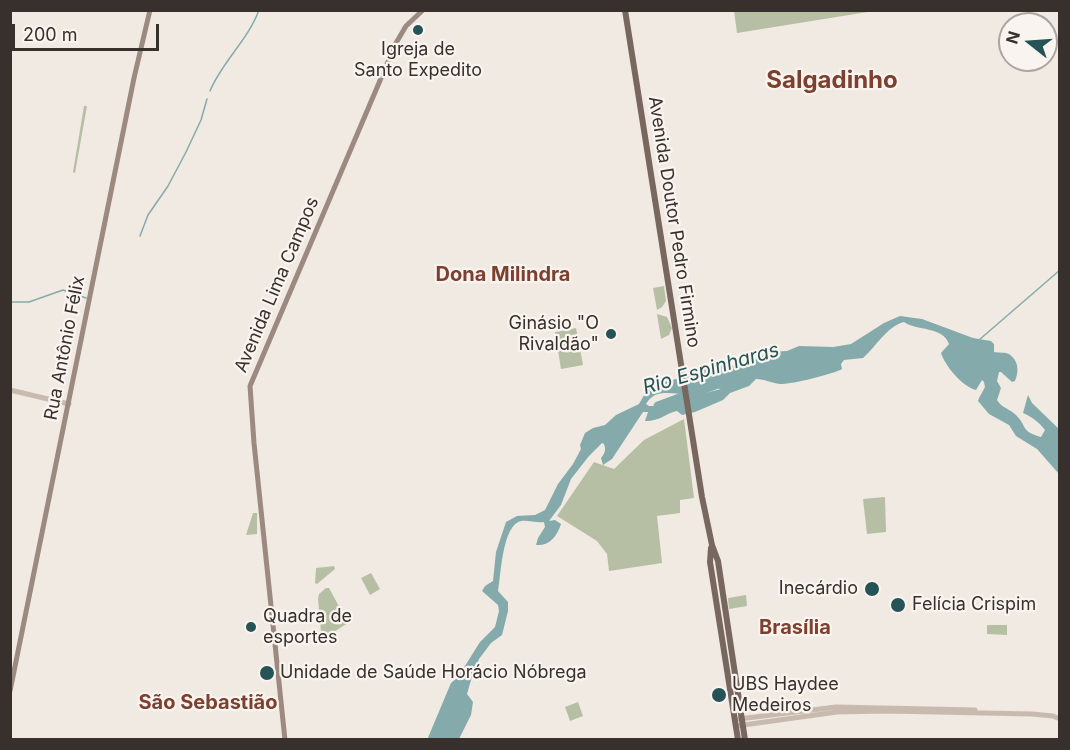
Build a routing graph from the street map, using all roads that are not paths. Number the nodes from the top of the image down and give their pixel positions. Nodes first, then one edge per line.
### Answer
1 (150, 10) edge
2 (423, 10) edge
3 (625, 10) edge
4 (10, 390) edge
5 (69, 404) junction
6 (10, 691) edge
7 (1059, 719) edge
8 (739, 723) junction
9 (285, 740) edge
10 (738, 740) edge
11 (745, 740) edge

1 - 5 main road, Rua Antônio Félix
2 - 9 main road, Avenida Lima Campos
3 - 8 main road, Avenida Doutor Pedro Firmino
4 - 5 street
5 - 6 main road, Rua Antônio Félix
7 - 8 street
8 - 10 main road, Avenida Doutor Pedro Firmino
8 - 11 main road, Avenida Doutor Pedro Firmino

